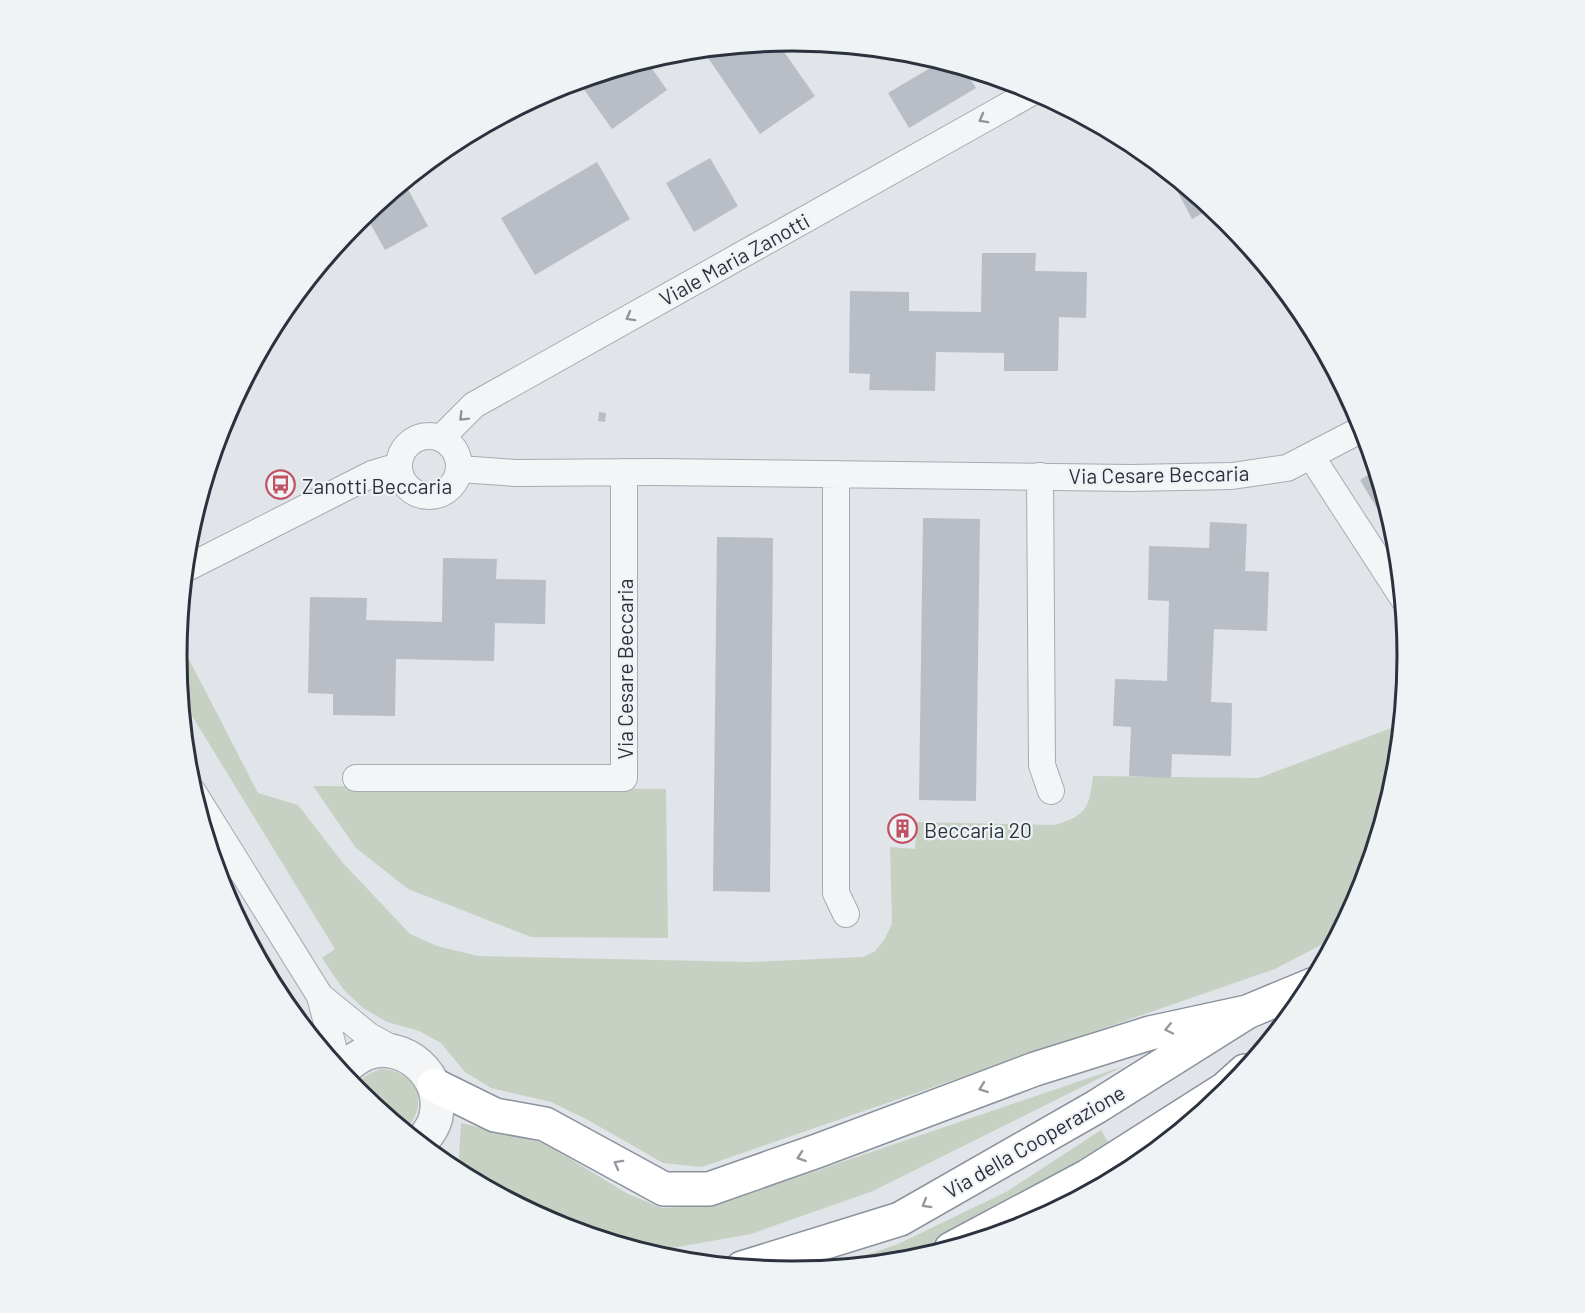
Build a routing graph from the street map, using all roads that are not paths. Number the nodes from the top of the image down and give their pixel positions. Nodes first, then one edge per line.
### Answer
1 (1024, 97) edge
2 (1355, 433) edge
3 (441, 438) junction
4 (1311, 456) junction
5 (399, 466) junction
6 (459, 469) junction
7 (624, 472) junction
8 (836, 474) junction
9 (1040, 476) junction
10 (194, 563) edge
11 (1394, 584) edge
12 (356, 778) dead end
13 (1051, 791) dead end
14 (210, 819) edge
15 (846, 914) dead end
16 (1297, 991) edge
17 (320, 996) junction
18 (1247, 1012) junction
19 (336, 1054) edge
20 (404, 1055) junction
21 (346, 1066) edge
22 (434, 1085) junction
23 (1206, 1099) edge
24 (426, 1137) edge
25 (986, 1230) edge
26 (764, 1261) edge

1 -> 3 street, Viale Maria Zanotti
2 - 4 street, Via Cesare Beccaria
3 - 5 street
3 - 6 street
4 - 9 street, Via Cesare Beccaria
4 - 11 street
5 - 6 street
5 - 10 street
6 - 7 street, Via Cesare Beccaria
7 - 8 street, Via Cesare Beccaria
7 - 12 street, Via Cesare Beccaria
8 - 9 street, Via Cesare Beccaria
8 - 15 street
9 - 13 street, Via Cesare Beccaria
14 - 17 street
16 - 18 highway, Via della Cooperazione
17 - 19 street
17 - 20 street
18 -> 22 highway
18 -> 26 highway, Via della Cooperazione
20 - 21 street
20 - 22 street
22 - 24 street
23 - 25 highway

